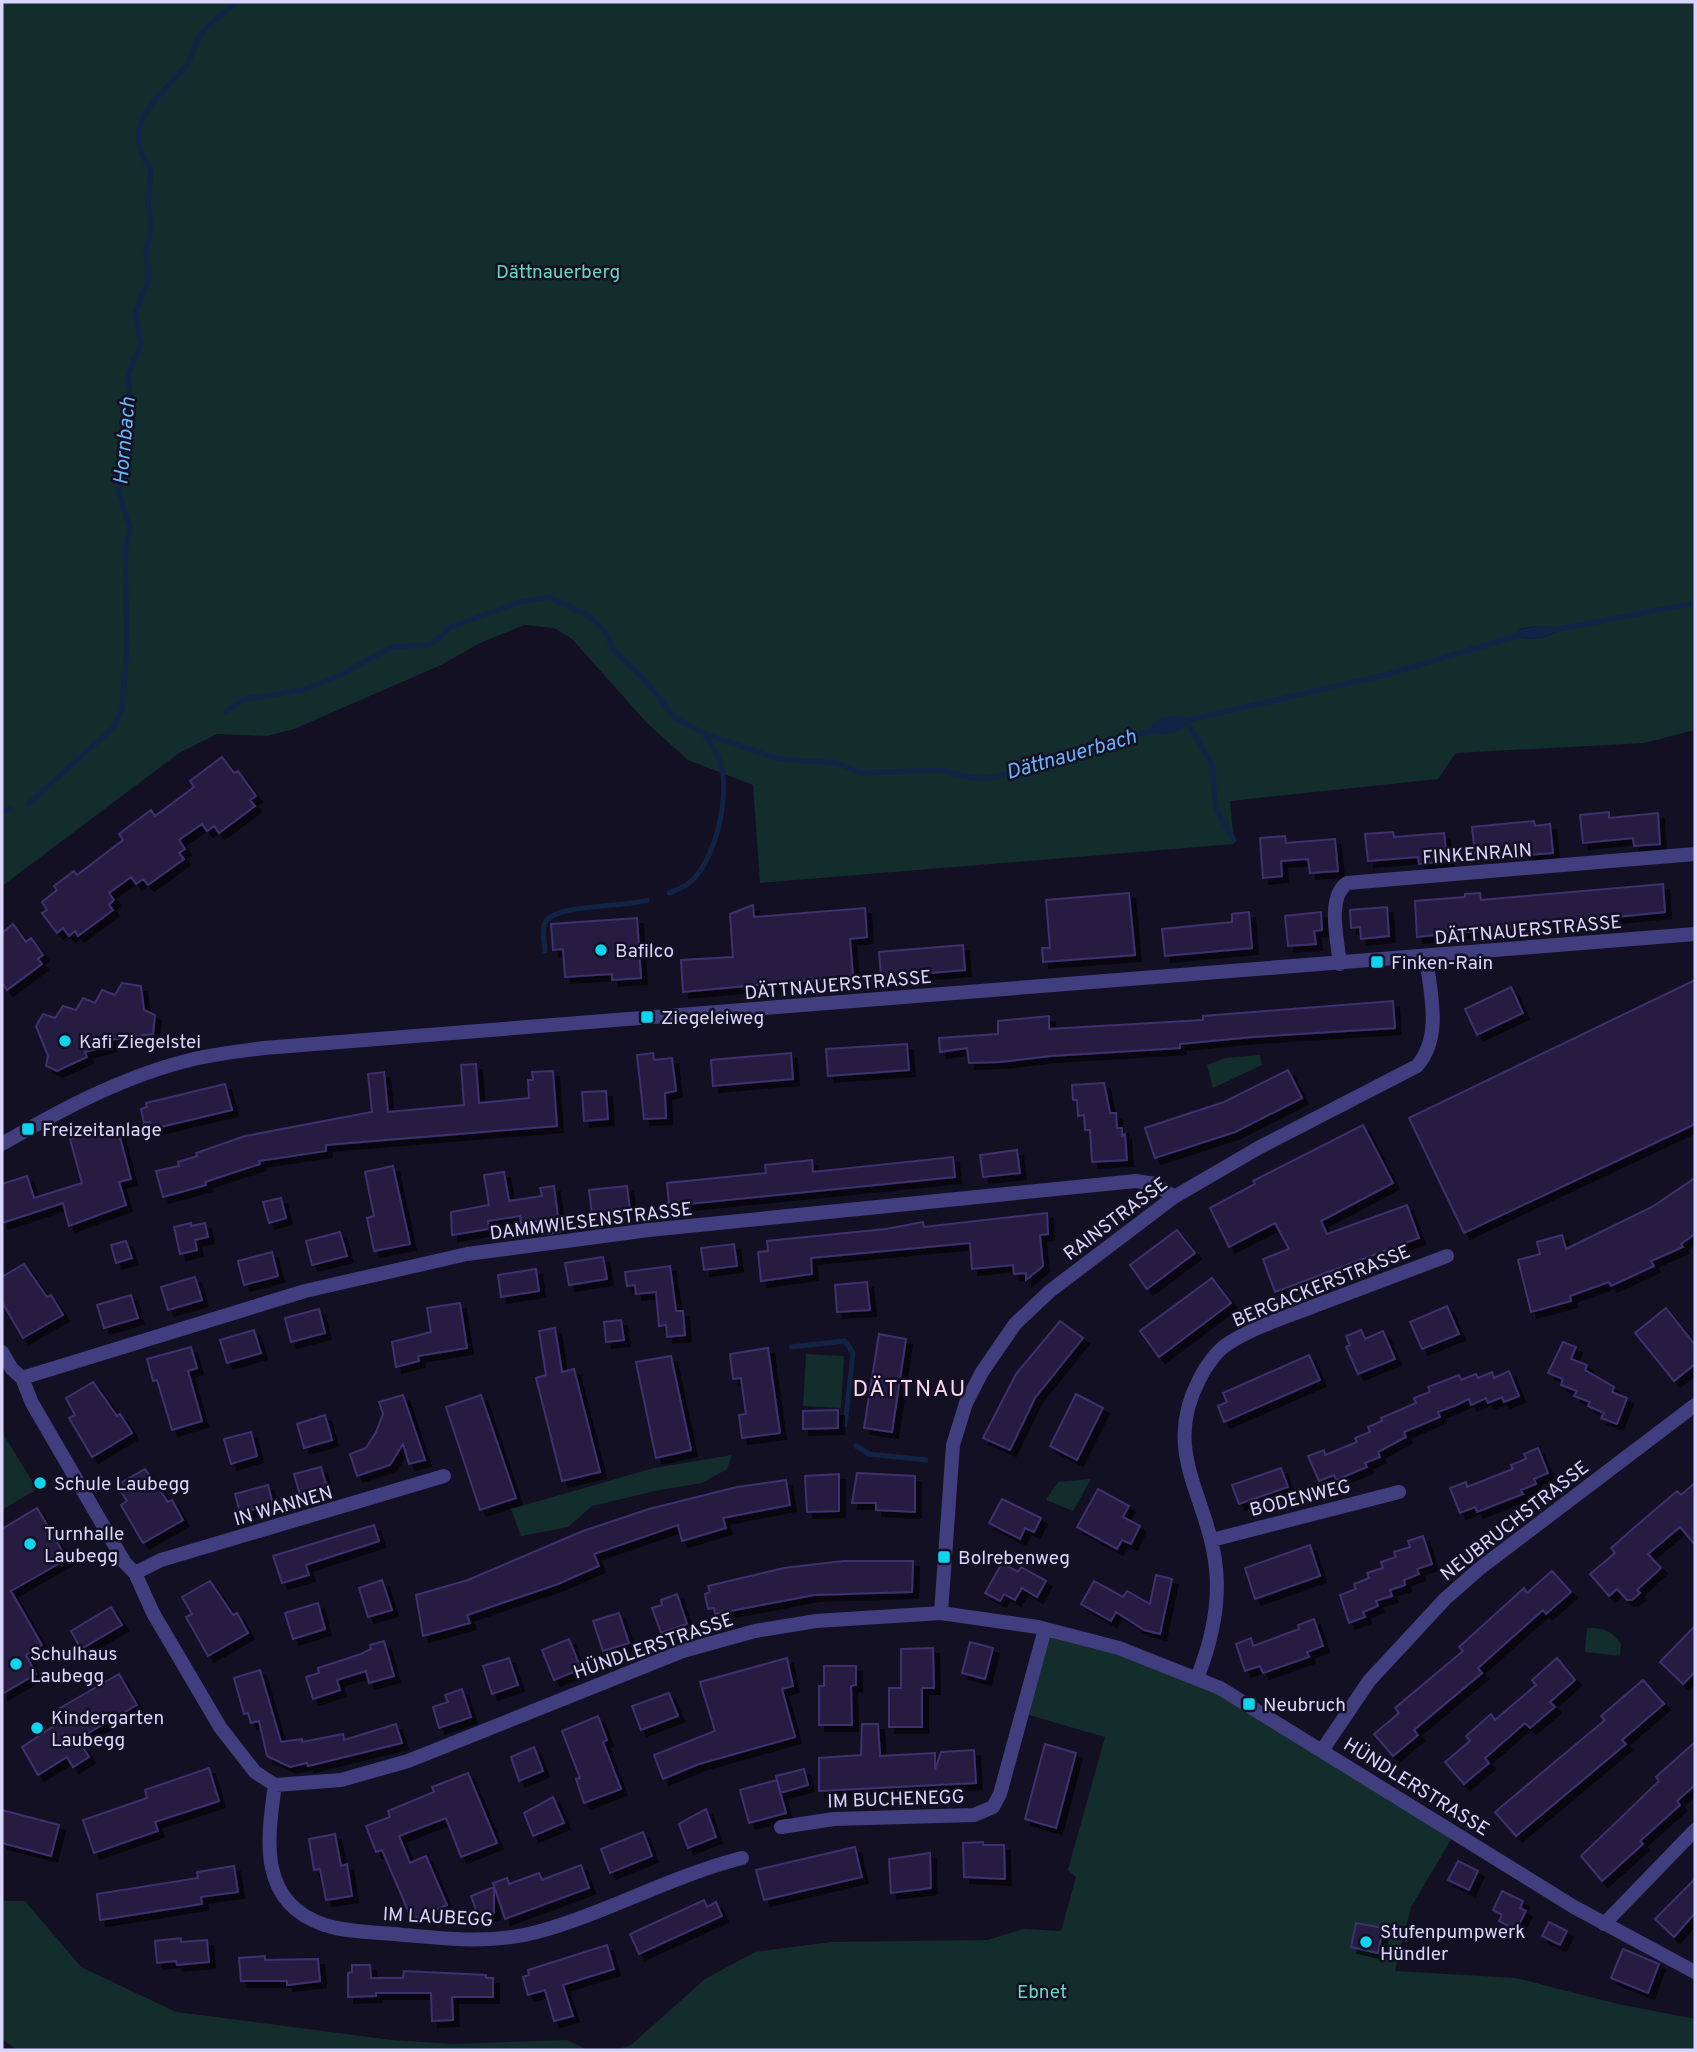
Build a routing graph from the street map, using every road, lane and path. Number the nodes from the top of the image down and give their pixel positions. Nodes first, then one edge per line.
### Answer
1 (1695, 854) edge
2 (1695, 934) edge
3 (1426, 957) junction
4 (1340, 964) junction
5 (2, 1144) edge
6 (1174, 1197) junction
7 (1447, 1256) dead end
8 (2, 1352) edge
9 (22, 1378) junction
10 (1695, 1405) edge
11 (444, 1476) dead end
12 (1399, 1492) dead end
13 (1212, 1539) junction
14 (135, 1573) junction
15 (941, 1613) junction
16 (1045, 1629) junction
17 (1197, 1678) junction
18 (1323, 1749) junction
19 (275, 1786) junction
20 (782, 1827) dead end
21 (1695, 1830) edge
22 (742, 1858) dead end
23 (1604, 1924) junction
24 (1695, 1972) edge

1 - 4 street, FINKENRAIN
2 - 3 street, DÄTTNAUERSTRASSE
3 - 4 street, DÄTTNAUERSTRASSE
3 - 6 street, RAINSTRASSE
4 - 5 street, DÄTTNAUERSTRASSE
6 - 9 street, DAMMWIESENSTRASSE
6 - 15 street, RAINSTRASSE
7 - 13 street, BERGACKERSTRASSE
8 - 9 street
9 - 14 street
10 - 18 street, NEUBRUCHSTRASSE
11 - 14 street, IN WANNEN
12 - 13 street, BODENWEG
13 - 17 street, BERGACKERSTRASSE
14 - 19 street
15 - 16 street, HÜNDLERSTRASSE
15 - 19 street, HÜNDLERSTRASSE
16 - 17 street, HÜNDLERSTRASSE
16 - 20 street, IM BUCHENEGG
17 - 18 street, HÜNDLERSTRASSE
18 - 23 street, HÜNDLERSTRASSE
19 - 22 street, IM LAUBEGG
21 - 23 street
23 - 24 street, HÜNDLERSTRASSE

